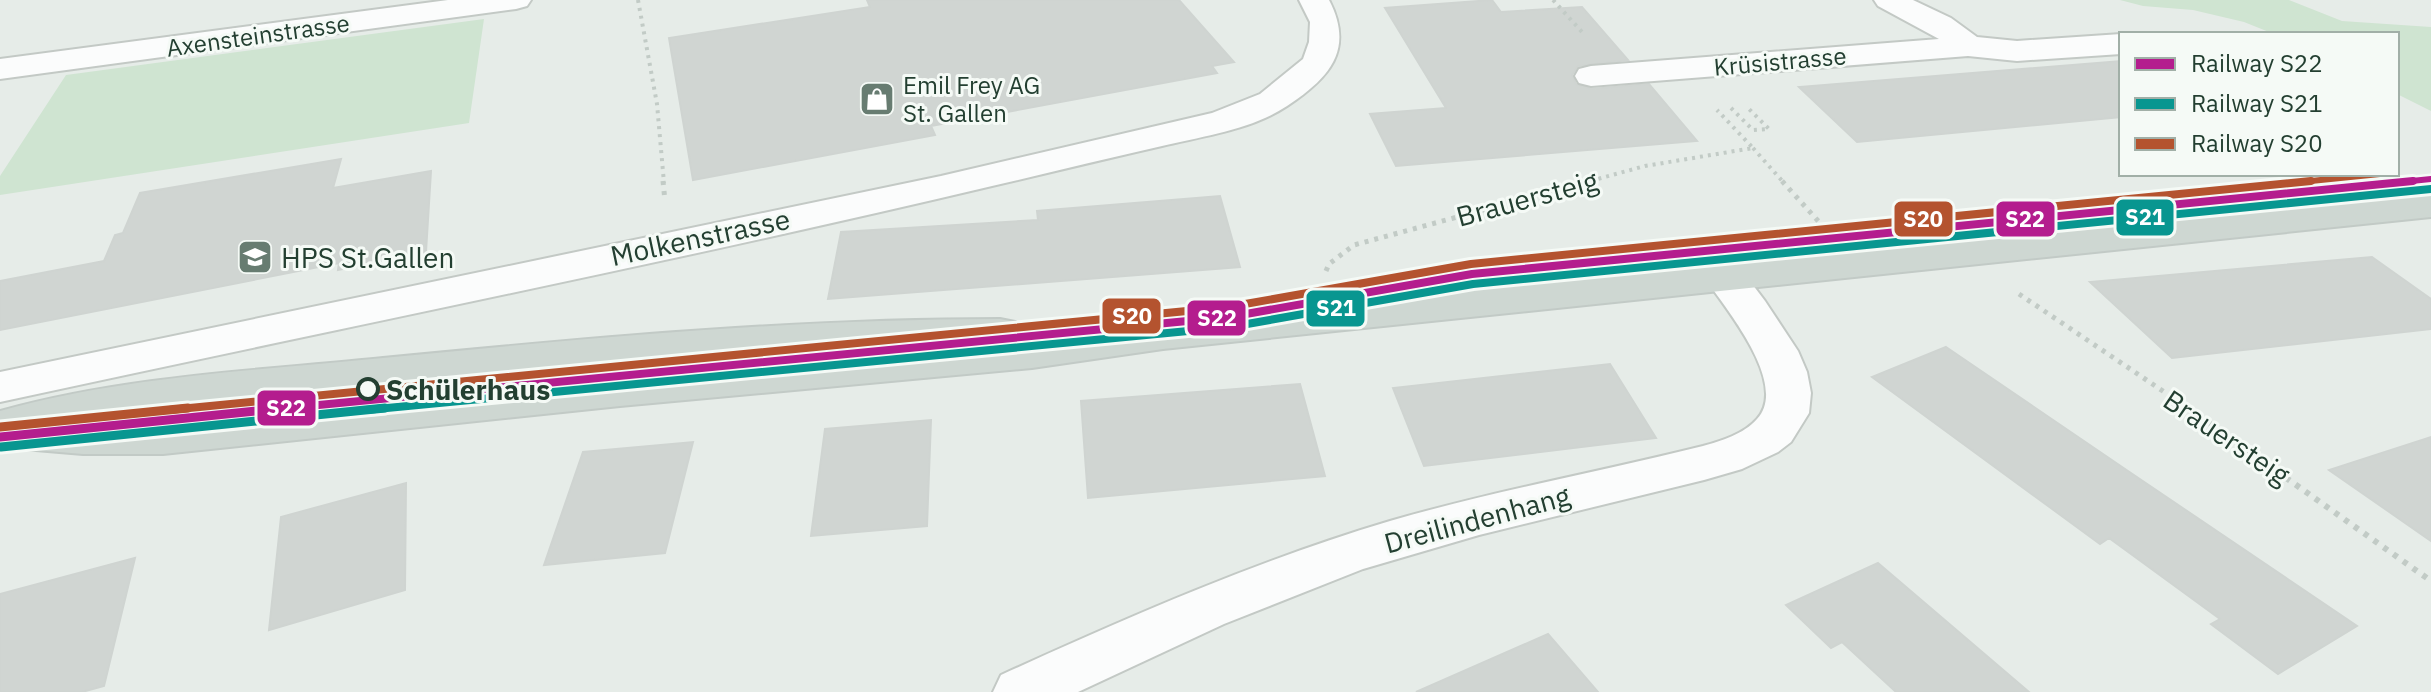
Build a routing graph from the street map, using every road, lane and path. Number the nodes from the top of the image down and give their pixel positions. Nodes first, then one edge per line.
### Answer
1 (516, 0) edge
2 (638, 0) edge
3 (1314, 0) edge
4 (1553, 0) edge
5 (1889, 0) edge
6 (1588, 39) dead end
7 (2119, 44) edge
8 (1968, 46) junction
9 (1709, 67) junction
10 (0, 69) edge
11 (1591, 76) dead end
12 (1723, 98) dead end
13 (1708, 99) dead end
14 (1753, 148) junction
15 (664, 187) dead end
16 (2431, 206) edge
17 (1815, 216) dead end
18 (1725, 277) junction
19 (1322, 279) dead end
20 (2021, 296) dead end
21 (0, 387) edge
22 (0, 430) edge
23 (2431, 581) edge
24 (1022, 692) edge

1 - 10 street, Axensteinstrasse
2 - 15 path
3 - 21 street, Molkenstrasse
4 - 6 path
5 - 8 street, Krüsistrasse
7 - 8 street, Krüsistrasse
8 - 9 street, Krüsistrasse
9 - 11 street, Krüsistrasse
9 - 12 path
13 - 14 path
14 - 17 path
14 - 19 path, Brauersteig
16 - 18 main road
18 - 22 main road
18 - 24 street, Dreilindenhang
20 - 23 path, Brauersteig

